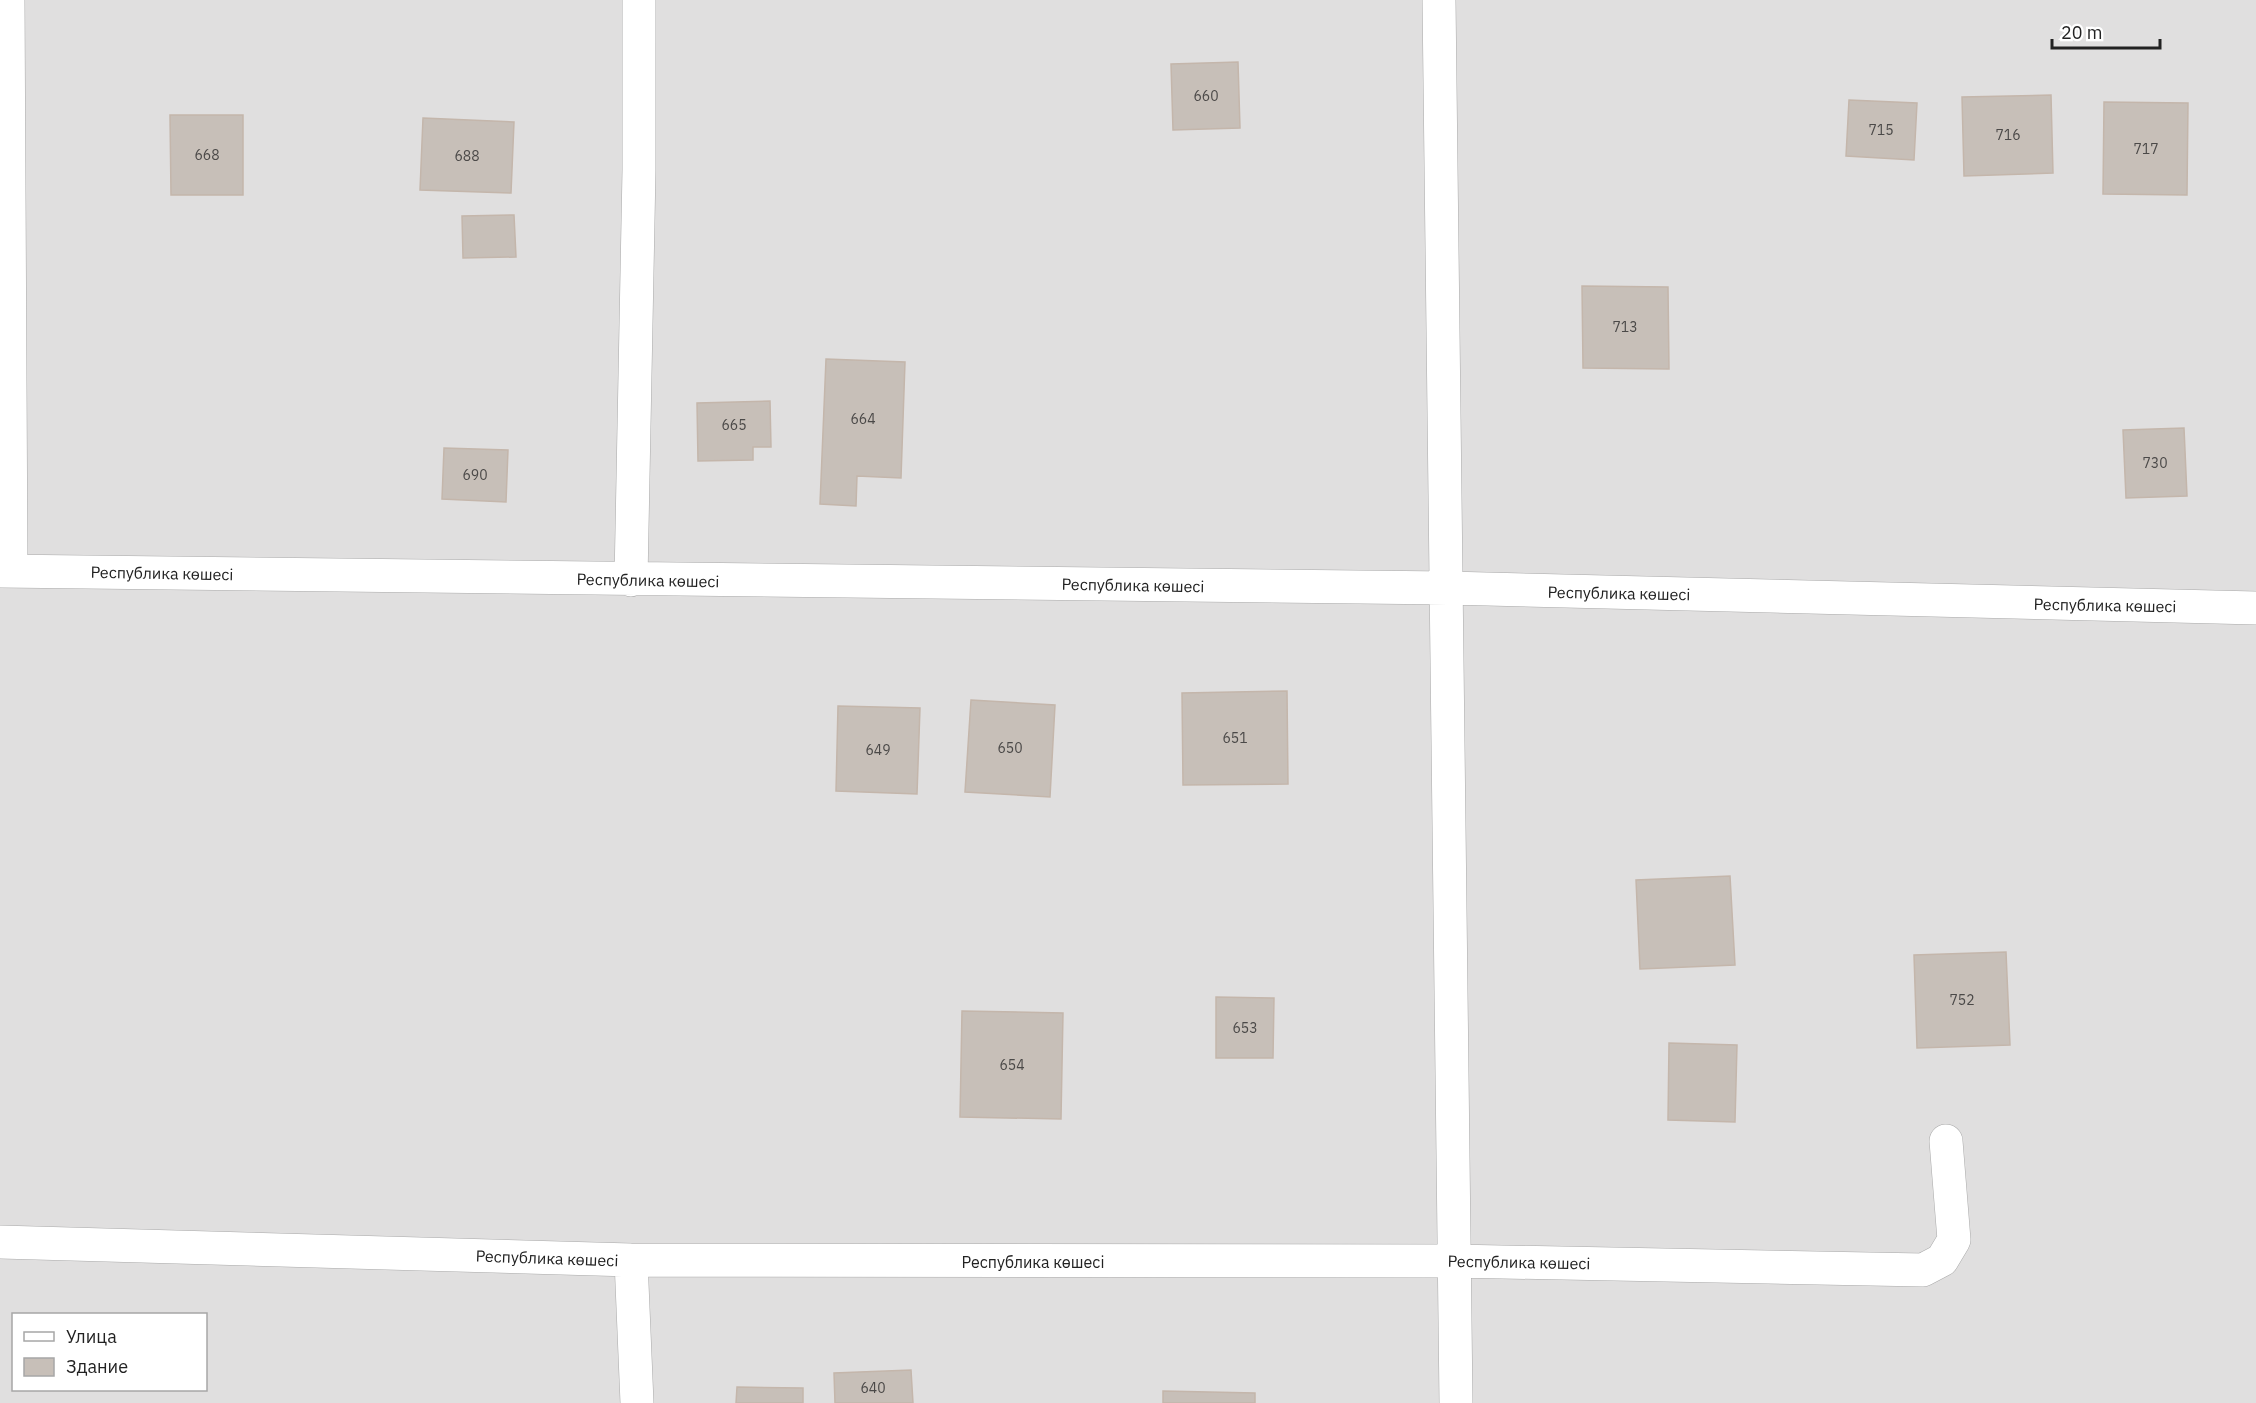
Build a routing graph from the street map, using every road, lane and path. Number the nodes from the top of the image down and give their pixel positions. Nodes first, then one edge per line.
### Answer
1 (8, 0) edge
2 (639, 0) edge
3 (1439, 0) edge
4 (5, 571) edge
5 (631, 580) junction
6 (1448, 588) junction
7 (2256, 608) edge
8 (1946, 1141) dead end
9 (0, 1242) edge
10 (631, 1260) junction
11 (1454, 1261) junction
12 (638, 1403) edge
13 (1455, 1403) edge

1 - 4 street, Республика көшесі
2 - 5 street
3 - 6 street
4 - 5 street, Республика көшесі
5 - 6 street, Республика көшесі
6 - 7 street, Республика көшесі
6 - 11 street
8 - 11 street, Республика көшесі
9 - 10 street, Республика көшесі
10 - 11 street, Республика көшесі
10 - 12 street
11 - 13 street

